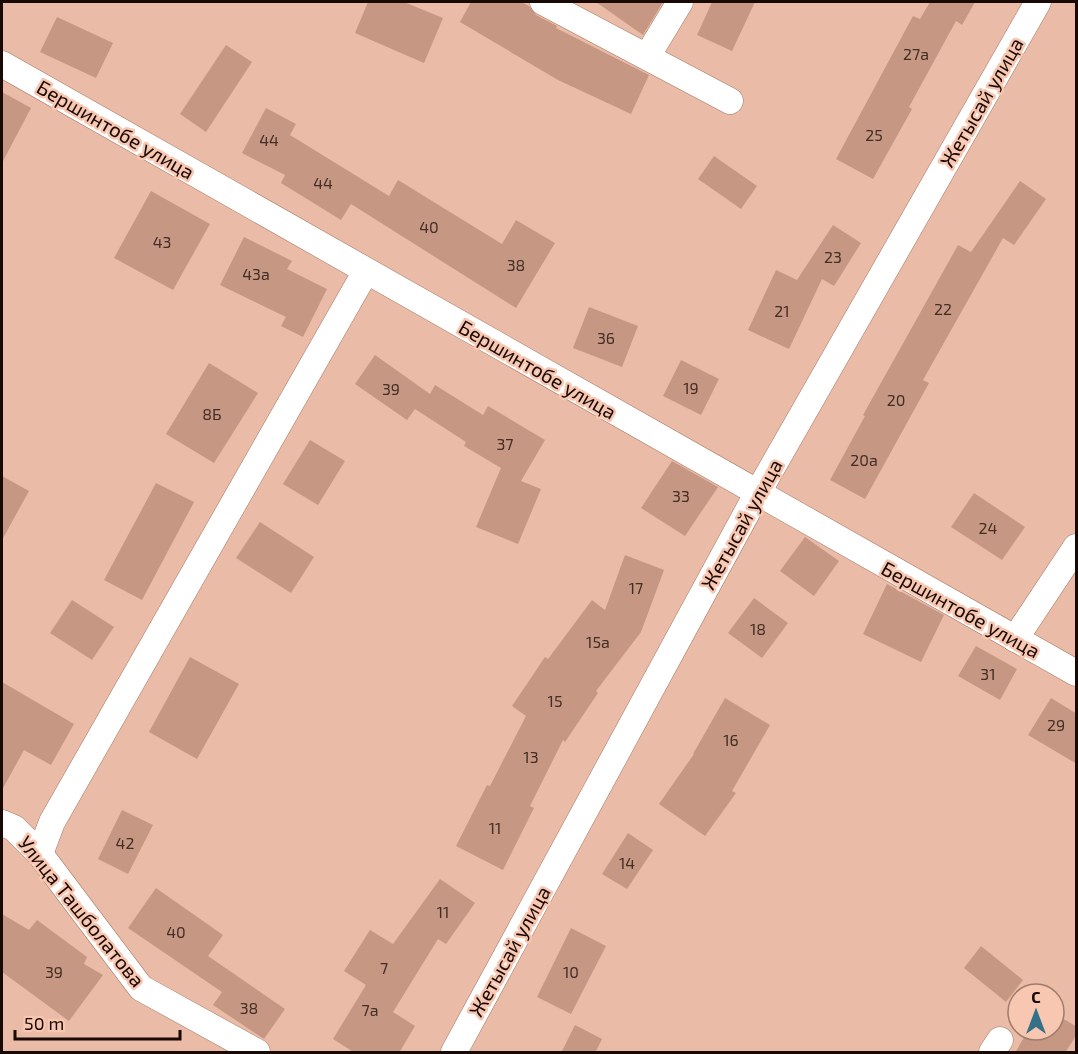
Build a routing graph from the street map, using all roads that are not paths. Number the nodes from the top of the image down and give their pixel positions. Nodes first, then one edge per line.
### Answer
1 (543, 2) edge
2 (680, 2) edge
3 (1038, 2) edge
4 (648, 55) junction
5 (2, 64) edge
6 (730, 101) dead end
7 (366, 271) junction
8 (758, 494) junction
9 (1077, 547) edge
10 (1015, 639) junction
11 (1077, 673) edge
12 (2, 823) edge
13 (40, 854) junction
14 (257, 1053) edge
15 (454, 1053) edge

1 - 4 street
2 - 4 street
3 - 8 street, Жетысай улица
4 - 6 street
5 - 7 street, Бершинтобе улица
7 - 8 street, Бершинтобе улица
7 - 13 street
8 - 10 street, Бершинтобе улица
8 - 15 street, Жетысай улица
9 - 10 street
10 - 11 street, Бершинтобе улица
12 - 13 street, Улица Ташболатова
13 - 14 street, Улица Ташболатова

